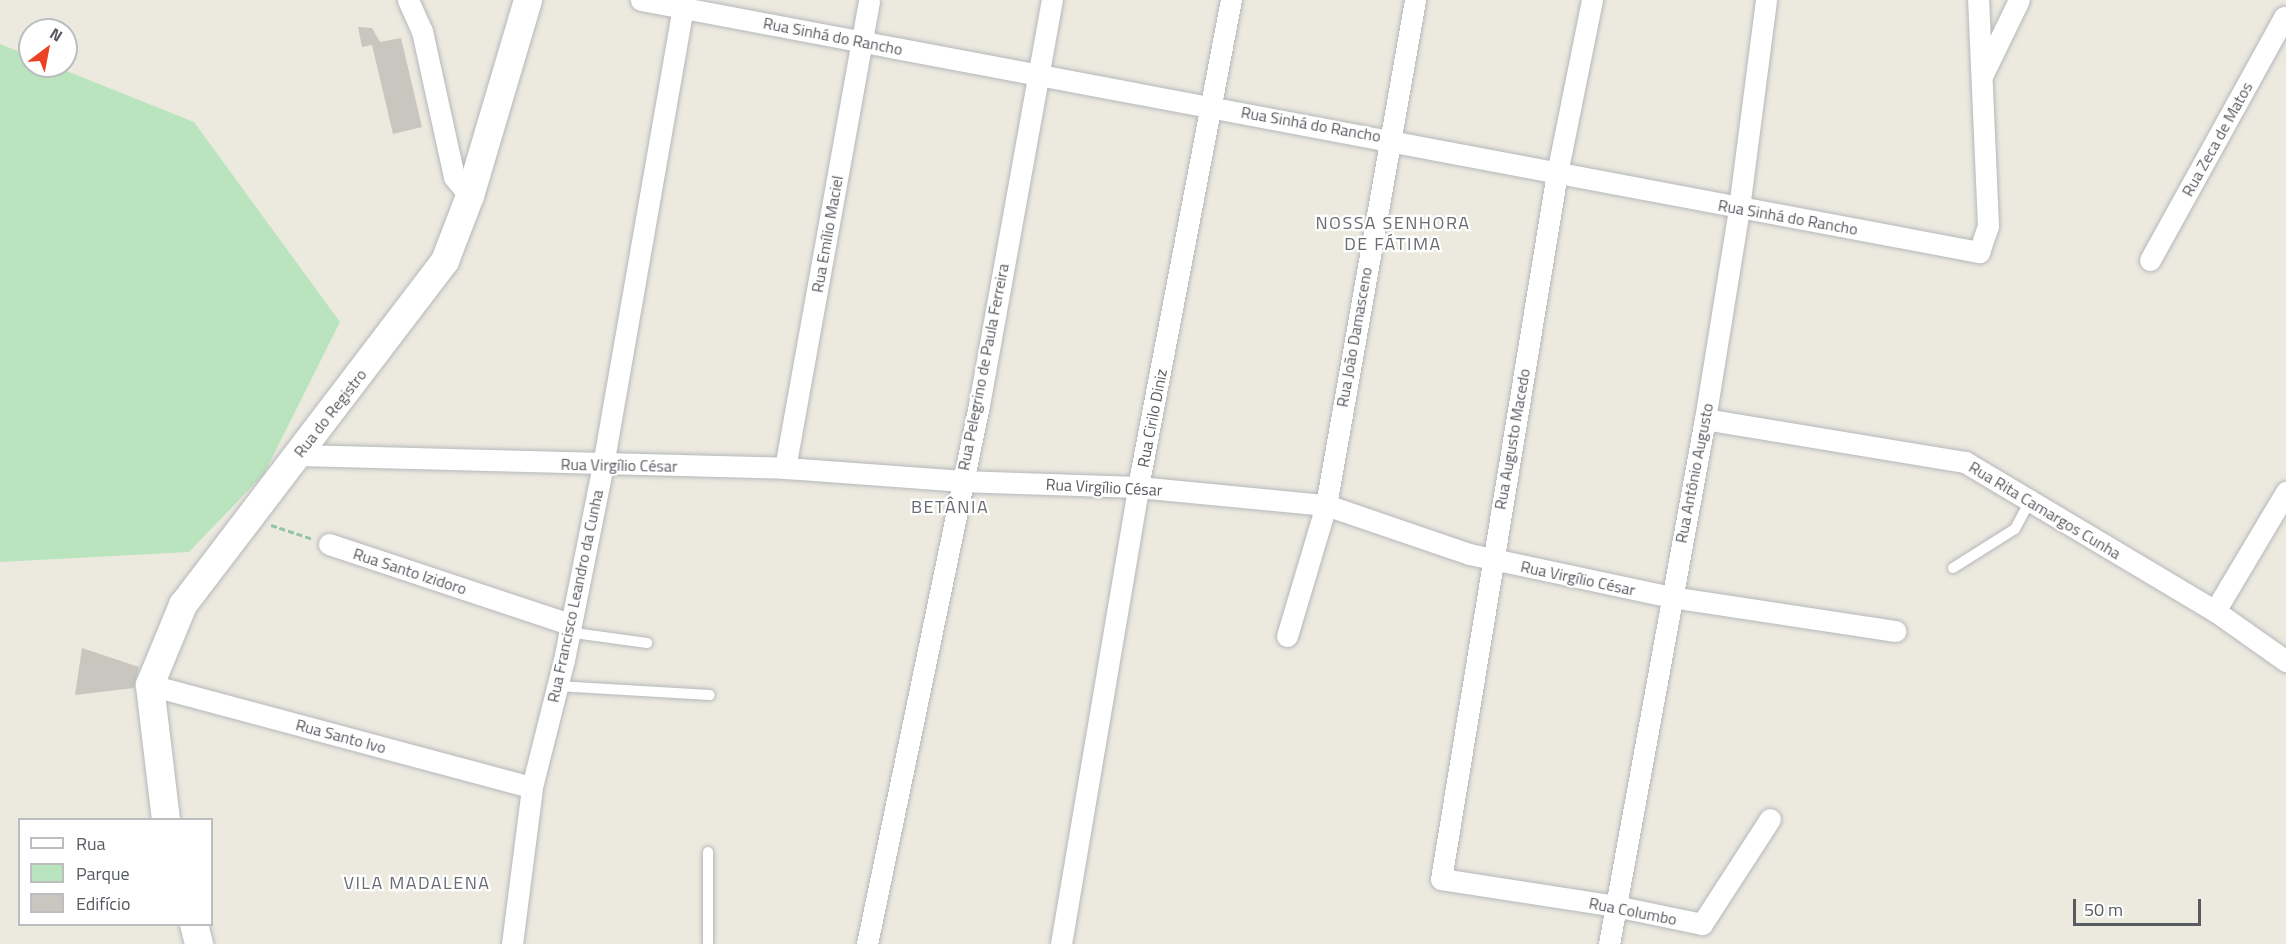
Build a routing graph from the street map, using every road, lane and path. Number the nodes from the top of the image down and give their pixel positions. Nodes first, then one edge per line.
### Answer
1 (408, 0) edge
2 (528, 0) edge
3 (641, 0) edge
4 (869, 0) edge
5 (1052, 0) edge
6 (1231, 0) edge
7 (1414, 0) edge
8 (1592, 0) edge
9 (1766, 0) edge
10 (1978, 0) edge
11 (2019, 0) edge
12 (684, 4) edge
13 (2285, 19) edge
14 (861, 41) junction
15 (1038, 74) junction
16 (1981, 77) junction
17 (1214, 107) junction
18 (1389, 138) junction
19 (1557, 173) junction
20 (470, 196) junction
21 (1739, 208) junction
22 (2150, 260) dead end
23 (1705, 418) junction
24 (298, 455) junction
25 (603, 465) junction
26 (785, 468) junction
27 (960, 480) junction
28 (1138, 487) junction
29 (2286, 492) edge
30 (2030, 501) junction
31 (1326, 505) junction
32 (250, 518) junction
33 (329, 544) joint
34 (1491, 559) junction
35 (1953, 567) dead end
36 (1671, 597) junction
37 (2215, 611) junction
38 (569, 628) junction
39 (1895, 631) dead end
40 (1287, 636) dead end
41 (646, 643) dead end
42 (2286, 661) edge
43 (150, 685) junction
44 (557, 686) junction
45 (710, 695) dead end
46 (532, 787) junction
47 (166, 818) edge
48 (1770, 819) dead end
49 (708, 852) dead end
50 (1441, 879) joint
51 (1615, 906) junction
52 (194, 926) edge
53 (199, 944) edge
54 (512, 944) edge
55 (708, 944) edge
56 (867, 944) edge
57 (1060, 944) edge
58 (1609, 944) edge

1 - 20 street
2 - 20 main road, Rua do Registro
3 - 12 street, Rua Sinhá do Rancho
4 - 14 street, Rua Emílio Maciel
5 - 15 street, Rua Pelegrino de Paula Ferreira
6 - 17 street, Rua Cirilo Diniz
7 - 18 street, Rua João Damasceno
8 - 19 street, Rua Augusto Macedo
9 - 21 street, Rua Antônio Augusto
10 - 16 street
11 - 16 street
12 - 14 street, Rua Sinhá do Rancho
12 - 25 street, Rua Francisco Leandro da Cunha
13 - 22 street, Rua Zeca de Matos
14 - 15 street, Rua Sinhá do Rancho
14 - 26 street, Rua Emílio Maciel
15 - 17 street, Rua Sinhá do Rancho
15 - 27 street, Rua Pelegrino de Paula Ferreira
16 - 21 street, Rua Sinhá do Rancho
17 - 18 street, Rua Sinhá do Rancho
17 - 28 street, Rua Cirilo Diniz
18 - 19 street, Rua Sinhá do Rancho
18 - 31 street, Rua João Damasceno
19 - 21 street, Rua Sinhá do Rancho
19 - 34 street, Rua Augusto Macedo
20 - 24 main road, Rua do Registro
21 - 23 street, Rua Antônio Augusto
23 - 30 street, Rua Rita Camargos Cunha
23 - 36 street, Rua Antônio Augusto
24 - 25 street, Rua Virgílio César
24 - 32 main road, Rua do Registro
25 - 26 street, Rua Virgílio César
25 - 38 street, Rua Francisco Leandro da Cunha
26 - 27 street, Rua Virgílio César
27 - 28 street, Rua Virgílio César
27 - 56 street, Rua Pelegrino de Paula Ferreira
28 - 31 street, Rua Virgílio César
28 - 57 street, Rua Cirilo Diniz
29 - 37 street
30 - 35 lane
30 - 37 street, Rua Rita Camargos Cunha
31 - 34 street, Rua Virgílio César
31 - 40 street, Rua João Damasceno
32 - 33 path
32 - 43 main road, Rua do Registro
33 - 38 street, Rua Santo Izidoro
34 - 36 street, Rua Virgílio César
34 - 50 street, Rua Augusto Macedo
36 - 39 street, Rua Virgílio César
36 - 51 street, Rua Antônio Augusto
37 - 42 street, Rua Rita Camargos Cunha
38 - 41 lane
38 - 44 street, Rua Francisco Leandro da Cunha
43 - 46 street, Rua Santo Ivo
43 - 47 main road, Rua do Registro
44 - 45 lane
44 - 46 street, Rua Francisco Leandro da Cunha
46 - 54 street, Rua Francisco Leandro da Cunha
48 - 51 street, Rua Columbo
49 - 55 lane
50 - 51 street, Rua Columbo
51 - 58 street, Rua Antônio Augusto
52 - 53 main road

